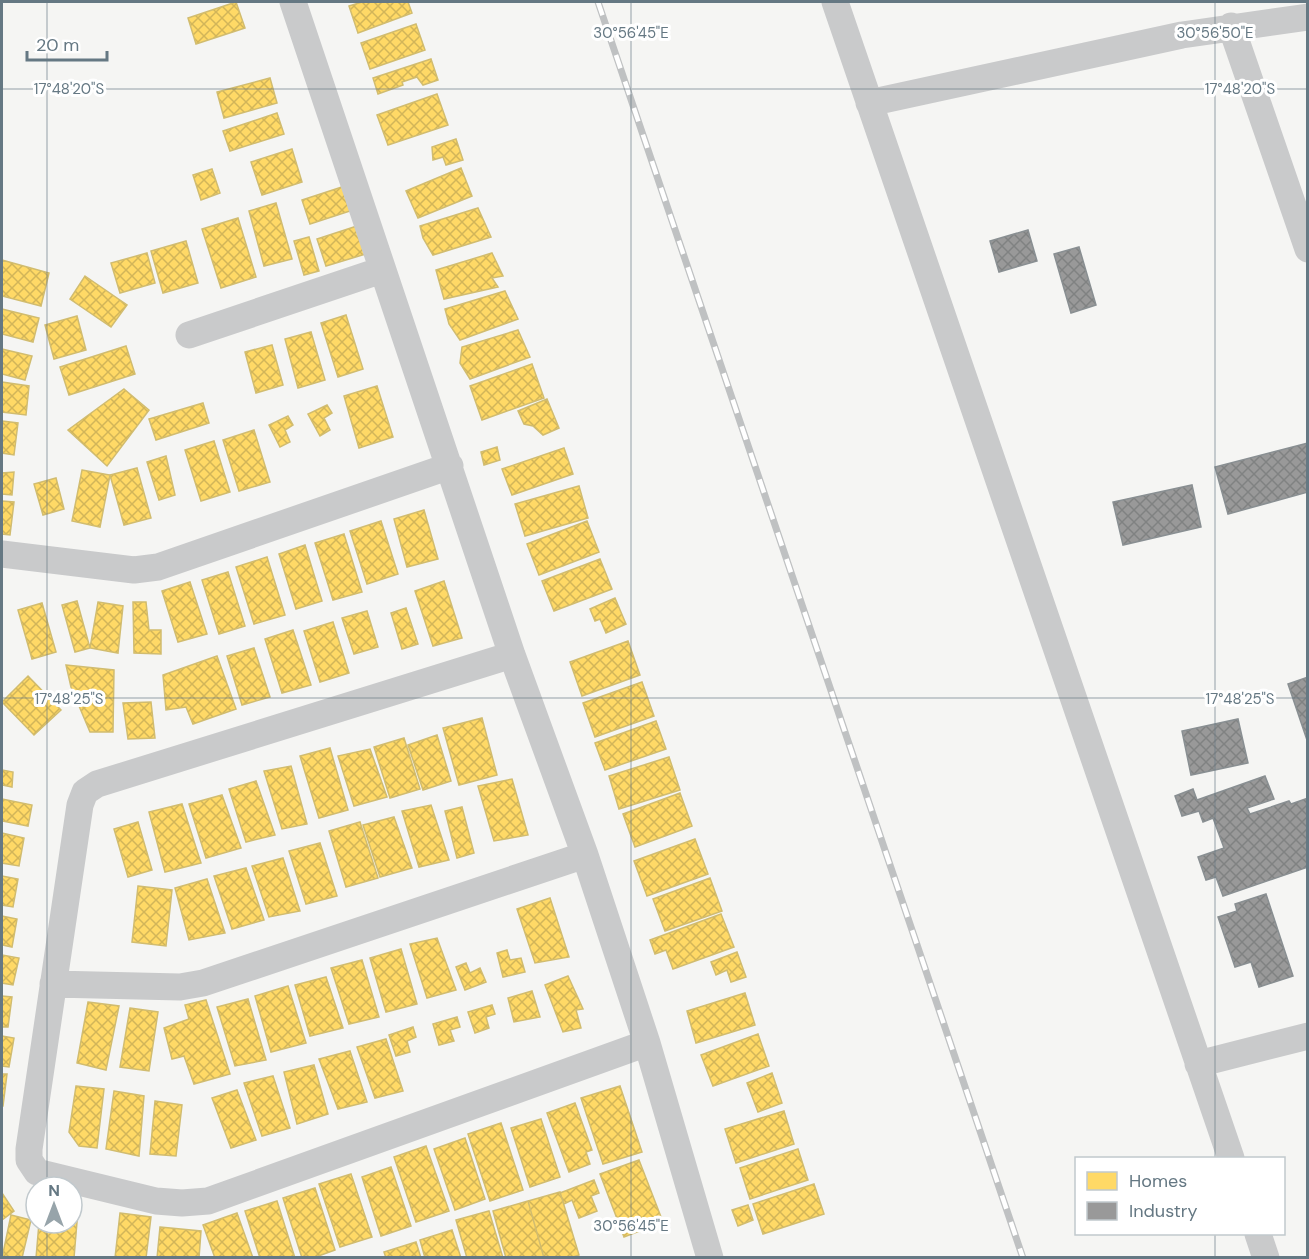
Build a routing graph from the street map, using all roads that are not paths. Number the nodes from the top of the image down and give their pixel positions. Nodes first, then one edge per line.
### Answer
1 (293, 2) edge
2 (836, 2) edge
3 (1308, 16) edge
4 (1232, 26) junction
5 (869, 103) junction
6 (1308, 249) edge
7 (382, 270) junction
8 (189, 335) dead end
9 (450, 466) junction
10 (2, 554) edge
11 (512, 655) junction
12 (585, 855) junction
13 (53, 984) junction
14 (1308, 1036) edge
15 (647, 1043) junction
16 (1198, 1064) junction
17 (1231, 1157) edge
18 (1259, 1235) edge
19 (710, 1257) edge
20 (1266, 1257) edge

1 - 7 street
2 - 5 street
3 - 4 street
4 - 5 street
4 - 6 street
5 - 16 street
7 - 8 street
7 - 9 street
9 - 10 street
9 - 11 street
11 - 12 street
11 - 13 street
12 - 13 street
12 - 15 street
13 - 15 street
14 - 16 street
15 - 19 street
16 - 17 street
18 - 20 street

